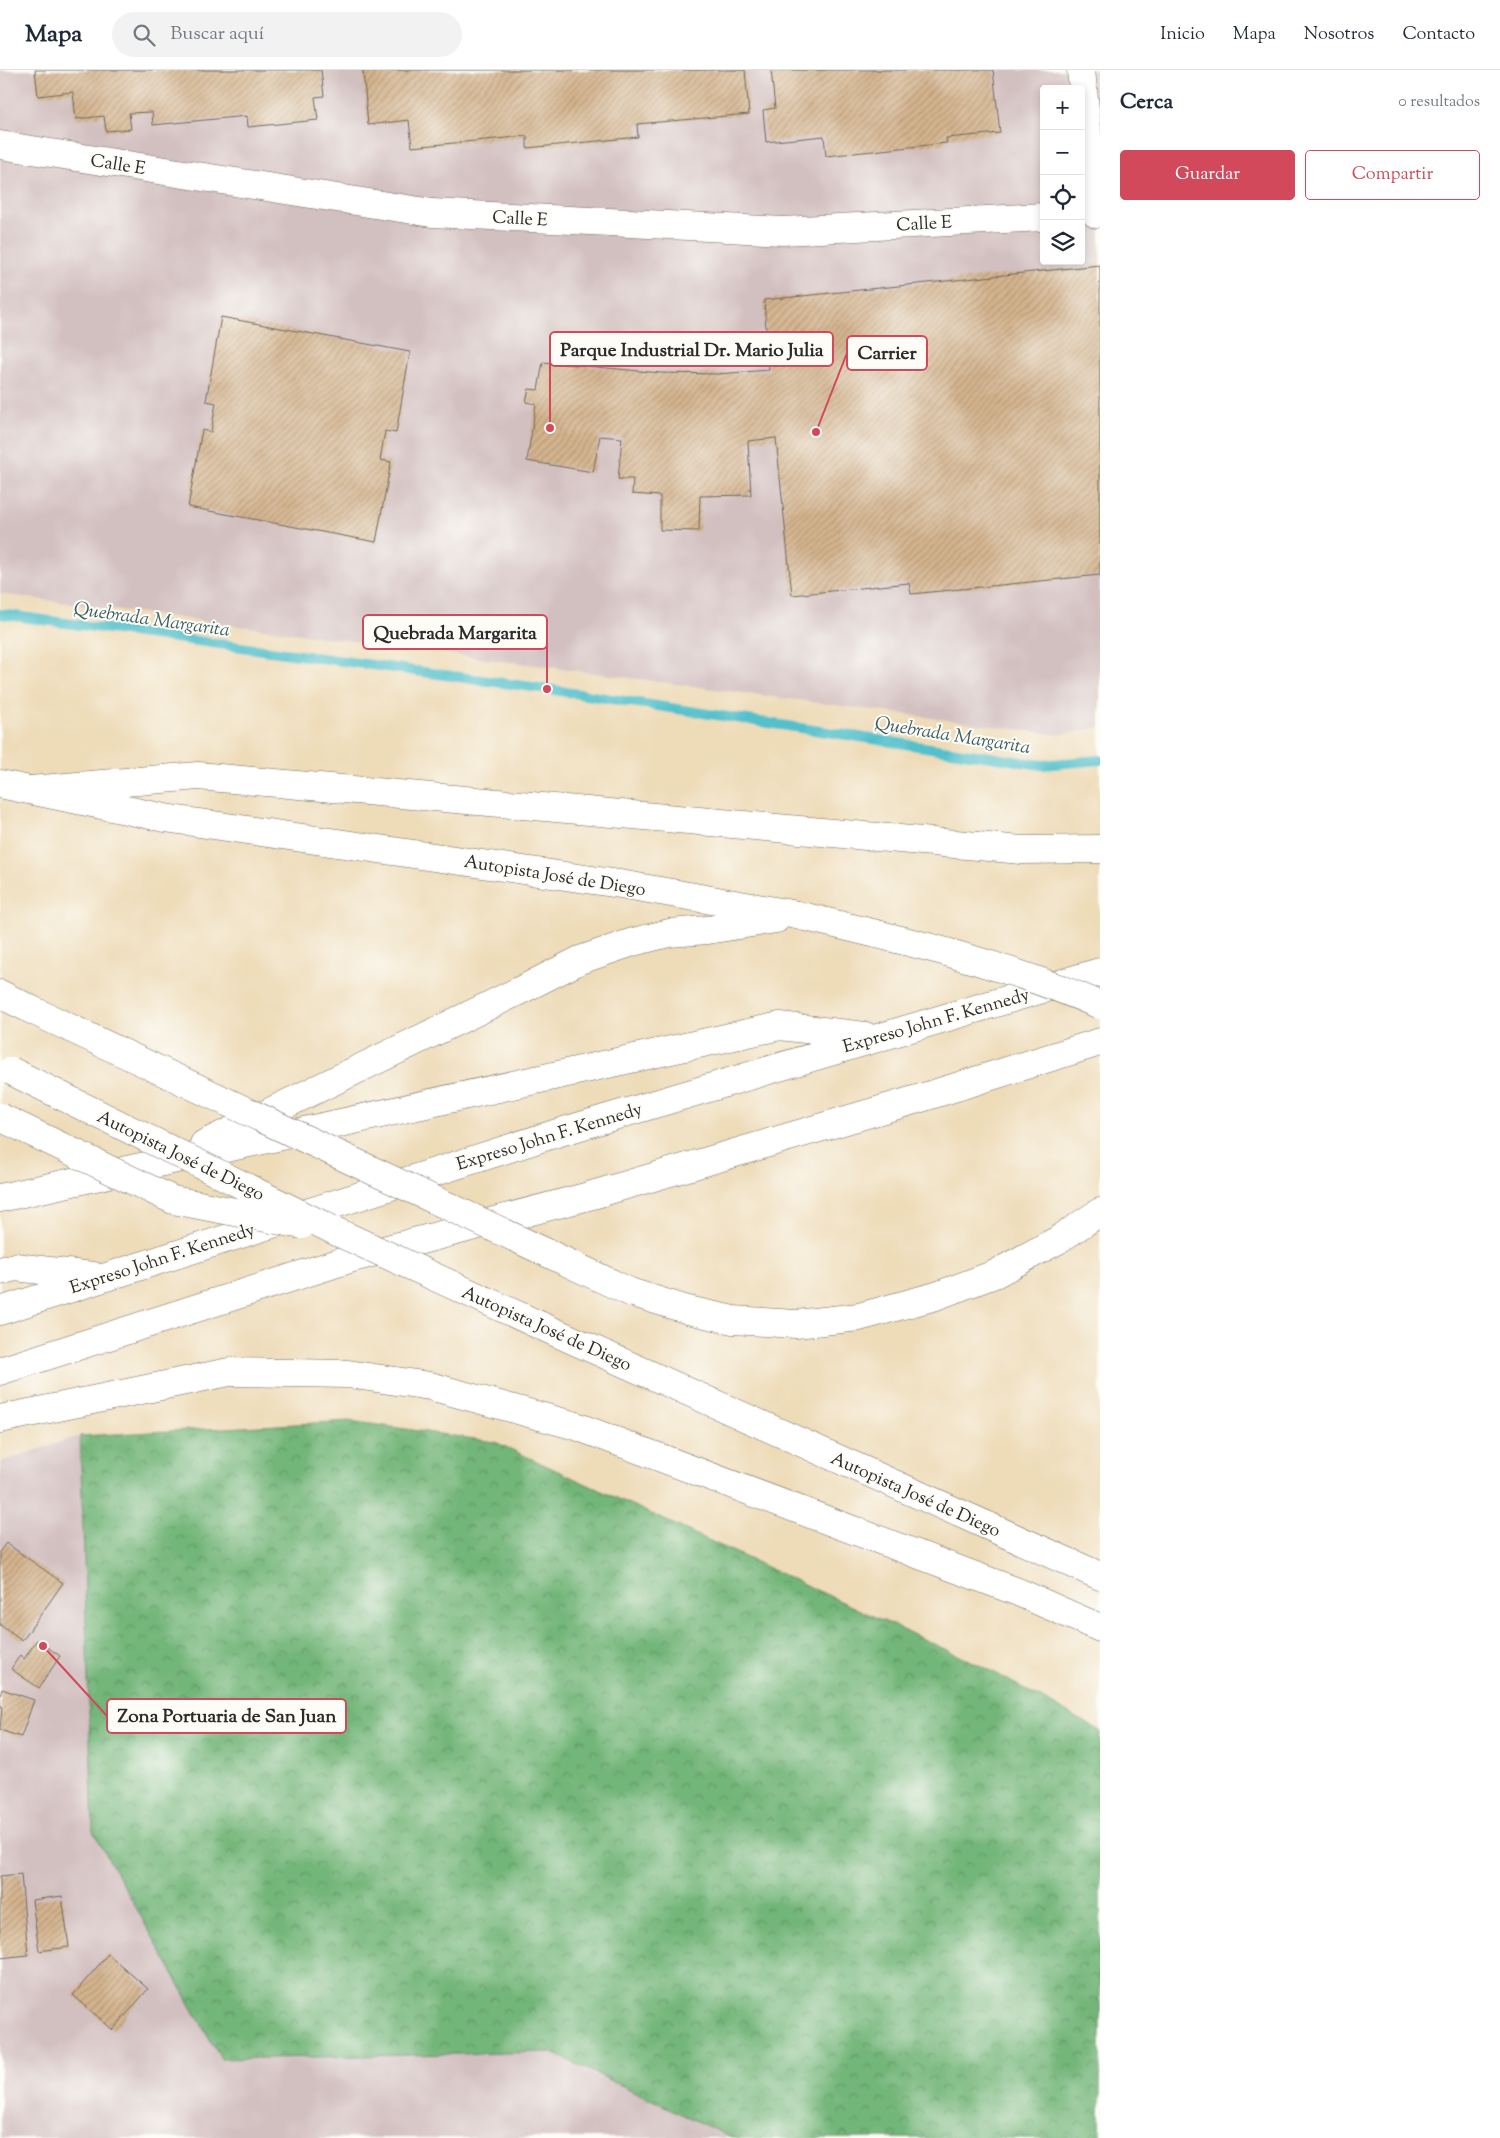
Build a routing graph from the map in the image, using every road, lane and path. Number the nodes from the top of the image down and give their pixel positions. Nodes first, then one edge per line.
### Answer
1 (1081, 70) edge
2 (0, 145) edge
3 (1092, 214) edge
4 (1040, 216) edge
5 (0, 784) edge
6 (30, 790) junction
7 (1100, 848) edge
8 (797, 915) junction
9 (1100, 972) edge
10 (0, 994) edge
11 (1100, 1005) edge
12 (876, 1037) junction
13 (1100, 1042) edge
14 (6, 1068) edge
15 (0, 1117) edge
16 (164, 1164) junction
17 (0, 1198) edge
18 (1100, 1212) edge
19 (335, 1231) junction
20 (0, 1271) edge
21 (102, 1277) junction
22 (0, 1310) edge
23 (0, 1371) edge
24 (0, 1419) edge
25 (1100, 1576) edge
26 (1100, 1628) edge

1 - 3 main road
2 - 4 main road, Calle E
5 - 6 main road, Autopista José de Diego
6 - 7 main road
6 - 8 main road, Autopista José de Diego
8 - 11 main road, Autopista José de Diego, bridge
8 - 16 main road
9 - 12 main road, Expreso John F. Kennedy
10 - 18 main road, bridge
12 - 16 main road
12 - 21 main road, Expreso John F. Kennedy
13 - 23 main road
14 - 19 main road, Autopista José de Diego, bridge
15 - 19 main road, bridge
16 - 17 main road
19 - 25 main road, Autopista José de Diego, bridge
20 - 21 main road
21 - 22 main road, Expreso John F. Kennedy
24 - 26 main road

